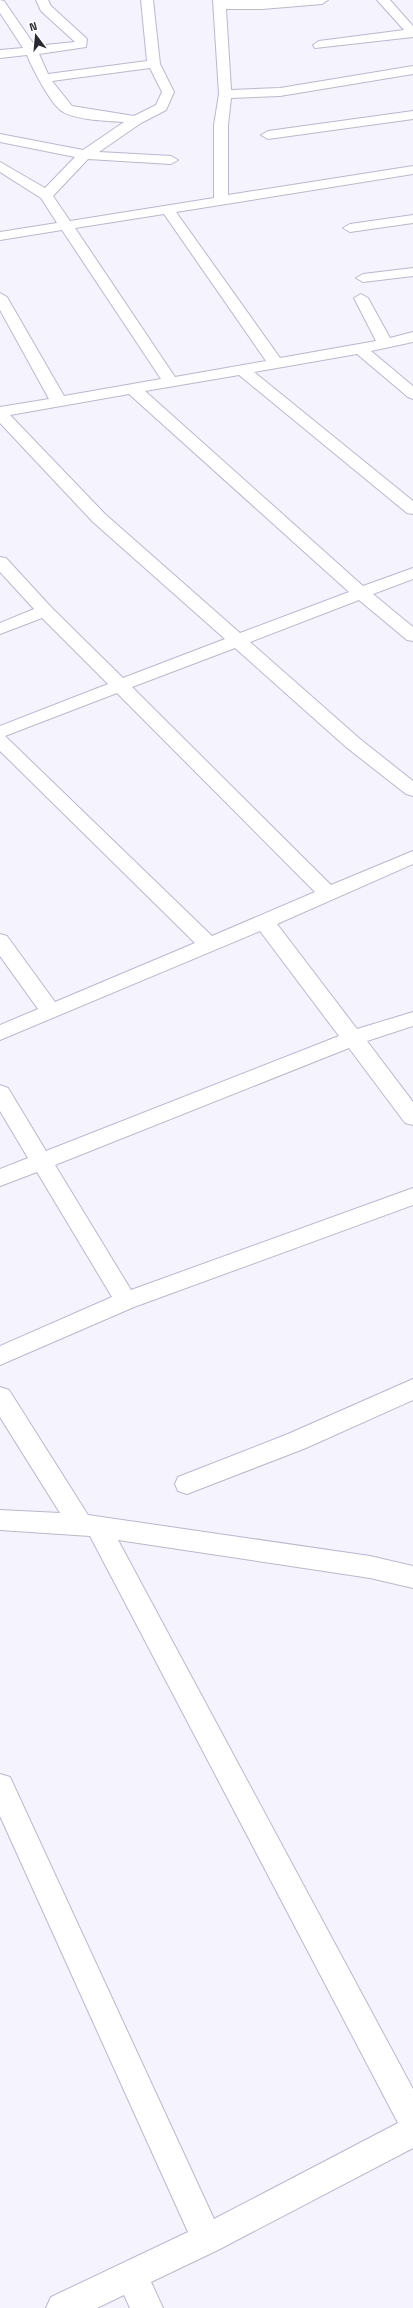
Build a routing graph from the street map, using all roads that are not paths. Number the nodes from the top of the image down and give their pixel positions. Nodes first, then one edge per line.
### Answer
1 (42, 0) edge
2 (147, 0) edge
3 (322, 0) edge
4 (383, 0) edge
5 (219, 3) edge
6 (0, 4) edge
7 (413, 33) edge
8 (319, 45) dead end
9 (31, 50) junction
10 (0, 54) edge
11 (154, 64) junction
12 (413, 70) edge
13 (43, 78) junction
14 (225, 94) junction
15 (413, 115) edge
16 (136, 120) junction
17 (268, 135) dead end
18 (0, 138) edge
19 (85, 155) junction
20 (171, 160) dead end
21 (0, 166) edge
22 (413, 170) edge
23 (46, 196) junction
24 (221, 200) junction
25 (167, 209) junction
26 (413, 219) edge
27 (65, 225) junction
28 (350, 228) dead end
29 (0, 236) edge
30 (413, 272) edge
31 (363, 278) dead end
32 (0, 298) edge
33 (361, 298) dead end
34 (413, 337) edge
35 (385, 343) junction
36 (360, 349) junction
37 (276, 364) junction
38 (242, 370) junction
39 (171, 382) junction
40 (133, 389) junction
41 (413, 394) edge
42 (59, 402) junction
43 (0, 413) edge
44 (413, 509) edge
45 (0, 562) edge
46 (413, 572) edge
47 (361, 593) junction
48 (46, 611) junction
49 (0, 629) edge
50 (413, 636) edge
51 (239, 640) junction
52 (120, 685) junction
53 (0, 732) edge
54 (0, 741) edge
55 (413, 790) edge
56 (413, 857) edge
57 (329, 894) junction
58 (264, 922) junction
59 (0, 941) edge
60 (209, 945) junction
61 (51, 1011) junction
62 (413, 1019) edge
63 (0, 1033) edge
64 (354, 1038) junction
65 (0, 1093) edge
66 (413, 1117) edge
67 (42, 1161) junction
68 (0, 1178) edge
69 (413, 1196) edge
70 (126, 1301) junction
71 (0, 1356) edge
72 (413, 1390) edge
73 (0, 1397) edge
74 (187, 1484) dead end
75 (0, 1520) edge
76 (89, 1525) junction
77 (413, 1577) edge
78 (0, 1786) edge
79 (413, 2120) edge
80 (413, 2132) edge
81 (207, 2239) junction
82 (132, 2275) junction
83 (62, 2308) edge
84 (146, 2308) edge

1 - 9 street
2 - 11 street
3 - 5 street
4 - 7 street
5 - 14 street
6 - 9 street
7 - 8 street
9 - 10 street
9 - 13 street
11 - 13 street
11 - 16 street
12 - 14 street
13 - 16 street
14 - 24 street
15 - 17 street
16 - 19 street
18 - 19 street
19 - 20 street
19 - 23 street
21 - 23 street
22 - 24 street
23 - 27 street
24 - 25 street
25 - 27 street
25 - 37 street
26 - 28 street
27 - 29 street
27 - 39 street
30 - 31 street
32 - 42 street
33 - 35 street
34 - 35 street
35 - 36 street
36 - 37 street
36 - 41 street
37 - 38 street
38 - 39 street
38 - 44 street
39 - 40 street
40 - 42 street
40 - 47 street
42 - 43 street
43 - 51 street
45 - 48 street
46 - 47 street
47 - 50 street
47 - 51 street
48 - 49 street
48 - 52 street
51 - 52 street
51 - 55 street
52 - 53 street
52 - 57 street
54 - 60 street
56 - 57 street
57 - 58 street
58 - 60 street
58 - 64 street
59 - 61 street
60 - 61 street
61 - 63 street
62 - 64 street
64 - 66 street
64 - 67 street
65 - 67 street
67 - 68 street
67 - 70 street
69 - 70 street
70 - 71 street
72 - 74 street
73 - 76 street
75 - 76 street
76 - 77 street
76 - 79 street
78 - 81 street
80 - 81 street
81 - 82 street
82 - 83 street
82 - 84 street

